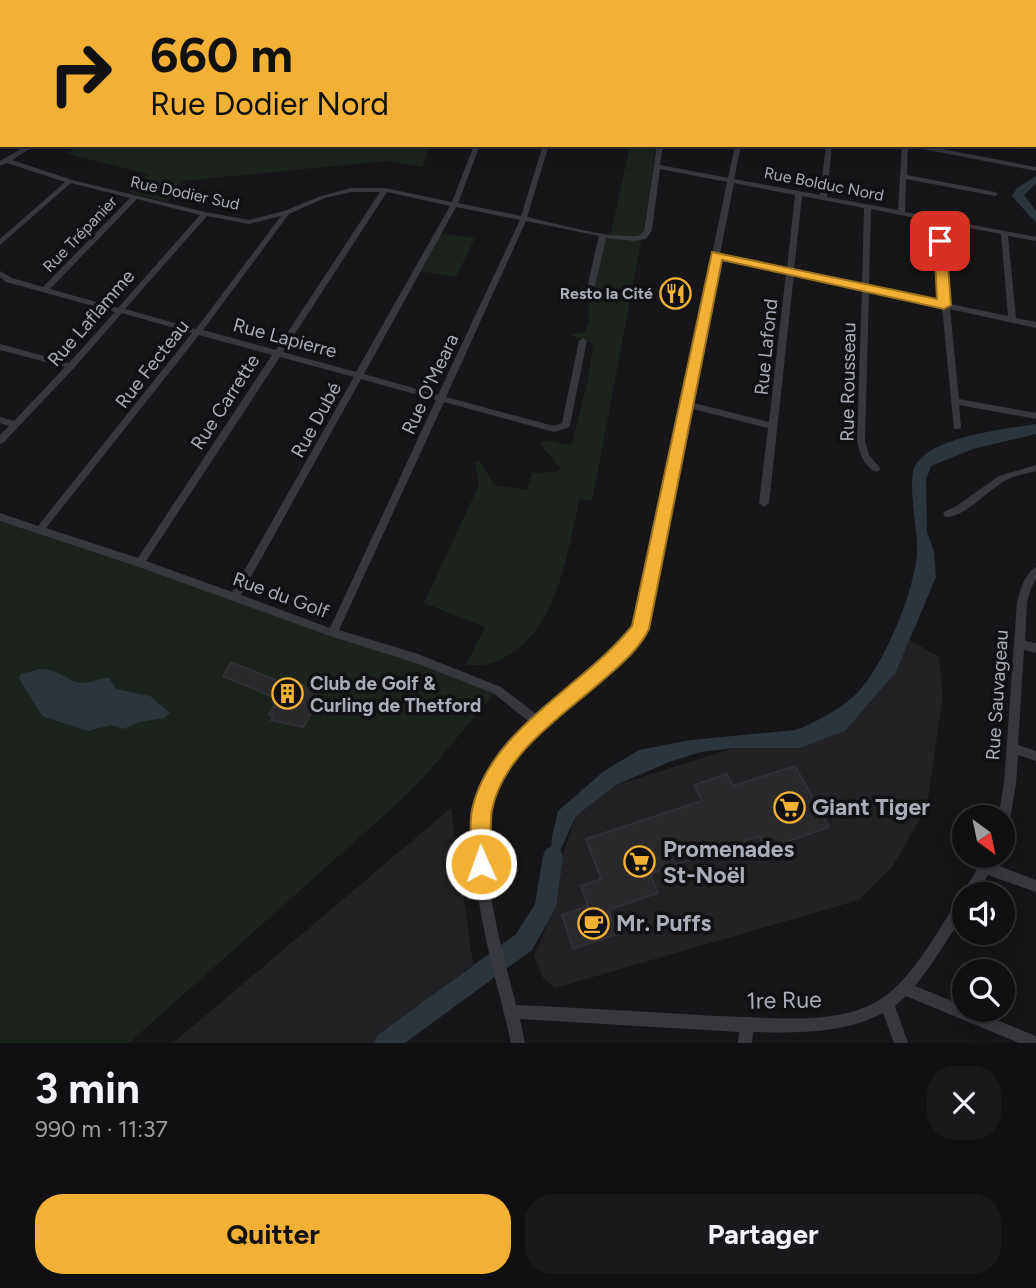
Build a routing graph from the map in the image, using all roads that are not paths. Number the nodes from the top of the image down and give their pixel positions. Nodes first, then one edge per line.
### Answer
1 (30, 147) edge
2 (476, 147) edge
3 (545, 147) edge
4 (660, 147) edge
5 (738, 147) edge
6 (829, 147) edge
7 (907, 147) edge
8 (918, 147) edge
9 (4, 162) edge
10 (656, 166) junction
11 (1036, 169) edge
12 (902, 176) junction
13 (731, 180) junction
14 (70, 181) junction
15 (385, 190) junction
16 (799, 193) junction
17 (995, 194) dead end
18 (135, 197) junction
19 (823, 198) junction
20 (454, 205) junction
21 (868, 207) junction
22 (286, 213) junction
23 (901, 213) junction
24 (205, 214) junction
25 (523, 220) junction
26 (938, 220) junction
27 (1004, 233) junction
28 (603, 235) junction
29 (1036, 239) edge
30 (0, 243) edge
31 (716, 255) junction
32 (790, 271) junction
33 (0, 273) edge
34 (592, 284) dead end
35 (865, 287) junction
36 (45, 290) junction
37 (944, 305) junction
38 (119, 310) junction
39 (1012, 320) junction
40 (1036, 325) edge
41 (198, 331) junction
42 (583, 341) dead end
43 (0, 347) edge
44 (276, 351) junction
45 (71, 366) junction
46 (359, 374) junction
47 (441, 397) junction
48 (955, 401) junction
49 (686, 404) junction
50 (1036, 416) edge
51 (0, 420) edge
52 (15, 424) junction
53 (773, 426) junction
54 (957, 427) dead end
55 (0, 441) edge
56 (876, 469) dead end
57 (1034, 472) edge
58 (764, 503) dead end
59 (948, 513) dead end
60 (0, 517) edge
61 (39, 531) junction
62 (140, 563) junction
63 (1036, 571) edge
64 (235, 597) junction
65 (333, 633) junction
66 (1020, 644) junction
67 (1036, 648) edge
68 (540, 723) junction
69 (1012, 748) junction
70 (1036, 756) edge
71 (1006, 805) edge
72 (1001, 868) edge
73 (1036, 886) edge
74 (952, 920) edge
75 (903, 988) junction
76 (887, 1004) junction
77 (512, 1012) junction
78 (746, 1024) junction
79 (518, 1043) edge
80 (745, 1043) edge
81 (901, 1043) edge
82 (1036, 1043) edge

1 - 9 street
2 - 20 street, Rue Dubé
3 - 25 street, Rue O'Meara
4 - 10 street
5 - 13 street
6 - 19 street
7 - 12 street
8 - 11 street
9 - 14 street, Rue Dodier Sud
10 - 13 street, Rue Bolduc Nord
10 - 28 street, Rue Dodier Sud
12 - 17 street
12 - 23 street
13 - 16 street, Rue Bolduc Nord
13 - 31 street
14 - 18 street, Rue Dodier Sud
14 - 30 street
15 - 20 street, Rue Dodier Sud
15 - 22 street, Rue Dodier Sud
15 - 44 street, Rue Carrette
16 - 19 street, Rue Bolduc Nord
16 - 32 street, Rue Lafond
18 - 24 street, Rue Dodier Sud
18 - 36 street, Rue Trépanier
19 - 21 street, Rue Bolduc Nord
20 - 25 street, Rue Dodier Sud
20 - 46 street, Rue Dubé
21 - 23 street, Rue Bolduc Nord
21 - 35 street, Rue Rousseau
22 - 24 street, Rue Dodier Sud
22 - 41 street, Rue Fecteau
23 - 26 street, Rue Bolduc Nord
24 - 38 street, Rue Laflamme
25 - 28 street, Rue Dodier Sud
25 - 47 street, Rue O'Meara
26 - 27 street, Rue Bolduc Nord
26 - 37 street
27 - 29 street, Rue Bolduc Nord
27 - 39 street
28 - 34 street
31 - 32 street
31 - 49 street
32 - 35 street
32 - 53 street, Rue Lafond
33 - 36 street, Rue Lapierre
35 - 37 street
35 - 56 street, Rue Rousseau
36 - 38 street, Rue Lapierre
37 - 39 street
37 - 48 street
38 - 41 street, Rue Lapierre
38 - 45 street, Rue Laflamme
39 - 40 street
41 - 44 street, Rue Lapierre
41 - 61 street, Rue Fecteau
42 - 47 street, Rue Lapierre
43 - 45 street
44 - 46 street, Rue Lapierre
44 - 62 street, Rue Carrette
45 - 52 street, Rue Laflamme
46 - 47 street, Rue Lapierre
46 - 64 street, Rue Dubé
47 - 65 street, Rue O'Meara
48 - 50 street
48 - 54 street
49 - 53 street
49 - 68 street
51 - 52 street
52 - 55 street, Rue Laflamme
53 - 58 street, Rue Lafond
57 - 59 street
60 - 61 street, Rue du Golf
61 - 62 street, Rue du Golf
62 - 64 street, Rue du Golf
63 - 66 street, Rue Sauvageau
64 - 65 street, Rue du Golf
65 - 68 street, Rue du Golf
66 - 67 street
66 - 69 street, Rue Sauvageau
68 - 77 street
69 - 70 street
69 - 71 street, Rue Sauvageau
72 - 73 street
74 - 75 street
75 - 76 street, 1re Rue
75 - 82 street
76 - 78 street, 1re Rue
76 - 81 street
77 - 78 street, 1re Rue
77 - 79 street
78 - 80 street

